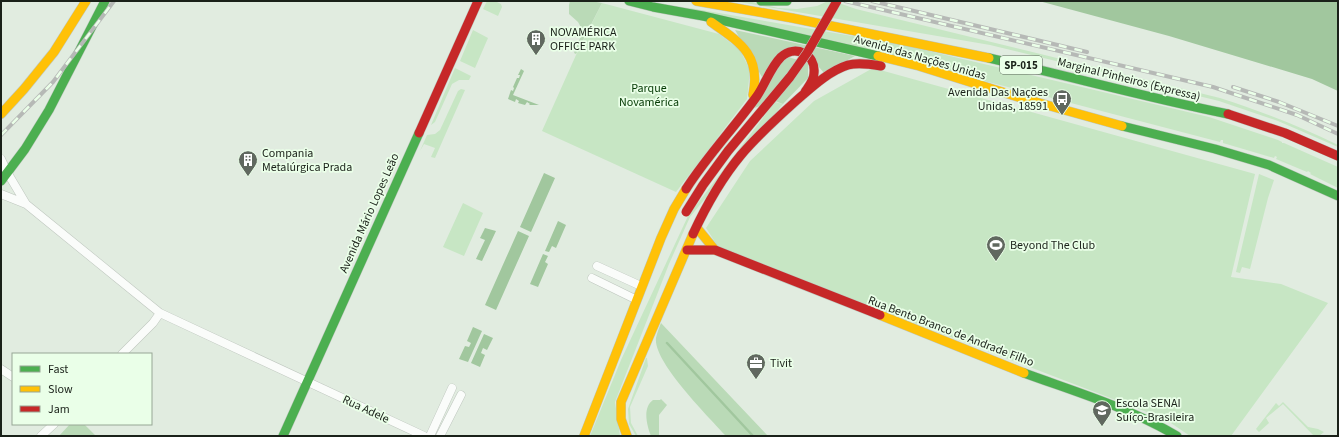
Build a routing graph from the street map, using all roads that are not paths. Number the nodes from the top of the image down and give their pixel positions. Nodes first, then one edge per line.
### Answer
1 (86, 1) edge
2 (105, 1) edge
3 (478, 1) edge
4 (629, 1) edge
5 (696, 1) edge
6 (761, 1) edge
7 (786, 1) edge
8 (837, 1) edge
9 (703, 16) junction
10 (62, 52) junction
11 (74, 64) junction
12 (981, 86) junction
13 (803, 95) junction
14 (748, 108) junction
15 (1, 114) edge
16 (1338, 156) edge
17 (1, 159) edge
18 (7, 172) junction
19 (1, 180) edge
20 (1, 194) edge
21 (1338, 196) edge
22 (26, 204) junction
23 (684, 215) dead end
24 (697, 228) junction
25 (687, 250) junction
26 (715, 250) junction
27 (660, 265) dead end
28 (597, 266) dead end
29 (592, 278) dead end
30 (641, 286) junction
31 (635, 299) junction
32 (160, 313) junction
33 (630, 319) junction
34 (123, 353) edge
35 (1, 369) edge
36 (12, 376) edge
37 (307, 381) junction
38 (452, 388) dead end
39 (461, 394) dead end
40 (53, 425) edge
41 (41, 436) edge
42 (283, 436) edge
43 (424, 436) edge
44 (430, 436) edge
45 (440, 436) edge
46 (584, 436) edge
47 (627, 436) edge
48 (1177, 436) edge

1 - 10 main road
2 - 11 main road
3 - 37 main road, Avenida Mário Lopes Leão
4 - 9 main road, Avenida das Nações Unidas
5 - 16 main road, Marginal Pinheiros (Expressa) / SP-015
6 - 7 main road
8 - 23 main road, bridge
9 - 12 main road, Avenida das Nações Unidas
9 - 14 main road
10 - 11 main road
10 - 15 main road
11 - 18 main road
12 - 13 main road
12 - 21 main road, Avenida das Nações Unidas
13 - 14 main road
13 - 24 main road
14 - 30 main road
17 - 18 street
18 - 19 main road
18 - 22 street
20 - 22 street
22 - 32 street, Rua Adele
24 - 25 main road
24 - 26 main road, Rua Bento Branco de Andrade Filho
25 - 26 main road, Rua Bento Branco de Andrade Filho
25 - 47 main road
26 - 48 main road, Rua Bento Branco de Andrade Filho
27 - 33 main road
28 - 30 street
29 - 31 street
30 - 31 main road
31 - 33 main road
32 - 34 street
32 - 37 street, Rua Adele
33 - 46 main road
35 - 36 street
37 - 42 main road, Avenida Mário Lopes Leão
37 - 43 street, Rua Adele
38 - 44 street
39 - 45 street
40 - 41 street

